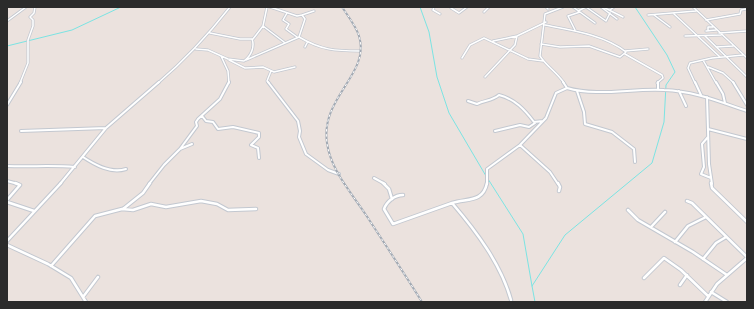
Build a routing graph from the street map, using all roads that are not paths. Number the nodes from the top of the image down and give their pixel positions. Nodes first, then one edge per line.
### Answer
1 (26, 7) edge
2 (35, 7) edge
3 (230, 7) edge
4 (267, 7) edge
5 (270, 7) edge
6 (434, 7) edge
7 (452, 7) edge
8 (467, 7) edge
9 (489, 7) edge
10 (546, 7) edge
11 (563, 7) edge
12 (573, 7) edge
13 (586, 7) edge
14 (602, 7) edge
15 (614, 7) edge
16 (692, 7) edge
17 (686, 8) edge
18 (548, 9) dead end
19 (746, 9) dead end
20 (314, 11) dead end
21 (696, 11) junction
22 (484, 12) dead end
23 (579, 12) junction
24 (610, 12) junction
25 (688, 12) junction
26 (287, 13) junction
27 (673, 13) junction
28 (440, 14) dead end
29 (654, 14) junction
30 (301, 15) junction
31 (648, 15) dead end
32 (623, 17) dead end
33 (617, 19) dead end
34 (706, 20) junction
35 (7, 21) edge
36 (546, 22) junction
37 (595, 23) dead end
38 (545, 25) junction
39 (263, 26) junction
40 (670, 27) dead end
41 (713, 27) junction
42 (716, 30) junction
43 (576, 31) junction
44 (747, 31) edge
45 (210, 33) junction
46 (719, 33) junction
47 (721, 35) junction
48 (517, 36) junction
49 (685, 36) dead end
50 (697, 36) junction
51 (705, 36) junction
52 (298, 37) junction
53 (252, 39) junction
54 (285, 42) junction
55 (492, 42) junction
56 (306, 43) junction
57 (541, 44) junction
58 (733, 46) junction
59 (305, 47) dead end
60 (716, 47) junction
61 (195, 49) junction
62 (648, 49) dead end
63 (360, 51) dead end
64 (510, 51) junction
65 (625, 51) junction
66 (625, 54) junction
67 (743, 55) junction
68 (221, 56) junction
69 (726, 56) junction
70 (720, 57) junction
71 (462, 58) dead end
72 (747, 58) edge
73 (228, 60) junction
74 (246, 60) junction
75 (704, 60) junction
76 (543, 61) junction
77 (708, 67) junction
78 (295, 68) dead end
79 (271, 71) junction
80 (485, 77) dead end
81 (747, 77) edge
82 (567, 88) junction
83 (658, 89) junction
84 (577, 91) junction
85 (680, 91) junction
86 (701, 95) junction
87 (707, 97) junction
88 (468, 101) dead end
89 (725, 103) junction
90 (7, 105) edge
91 (747, 105) edge
92 (686, 106) dead end
93 (747, 111) edge
94 (202, 116) junction
95 (542, 121) junction
96 (535, 123) junction
97 (106, 128) junction
98 (708, 129) junction
99 (21, 131) dead end
100 (495, 131) dead end
101 (708, 137) junction
102 (747, 140) edge
103 (192, 144) dead end
104 (520, 145) junction
105 (180, 149) junction
106 (83, 157) junction
107 (259, 158) dead end
108 (635, 162) dead end
109 (7, 166) edge
110 (76, 167) junction
111 (126, 168) dead end
112 (339, 174) dead end
113 (374, 178) dead end
114 (711, 178) junction
115 (7, 181) edge
116 (560, 191) dead end
117 (403, 195) dead end
118 (392, 199) junction
119 (7, 201) edge
120 (687, 201) dead end
121 (452, 204) junction
122 (256, 209) dead end
123 (34, 210) junction
124 (122, 210) junction
125 (628, 210) dead end
126 (666, 212) dead end
127 (706, 217) junction
128 (747, 222) edge
129 (651, 227) junction
130 (726, 237) junction
131 (7, 241) edge
132 (675, 242) junction
133 (7, 245) edge
134 (747, 258) edge
135 (702, 259) junction
136 (51, 266) junction
137 (687, 275) junction
138 (727, 275) junction
139 (98, 277) dead end
140 (644, 278) dead end
141 (680, 285) dead end
142 (711, 292) junction
143 (708, 296) junction
144 (82, 297) junction
145 (511, 300) dead end
146 (86, 302) edge
147 (705, 302) edge
148 (727, 302) edge

1 - 35 street
2 - 90 street
3 - 45 street
4 - 39 street
5 - 26 street
6 - 28 street
7 - 8 street
9 - 22 street
10 - 18 street
11 - 36 street
12 - 23 street
13 - 23 street
13 - 24 street
14 - 24 street
15 - 24 street
16 - 21 street
17 - 25 street
19 - 34 street
20 - 30 street
21 - 25 street
21 - 34 street
23 - 37 street
23 - 43 street
24 - 32 street
24 - 33 street
25 - 27 street
26 - 30 street
26 - 52 street
27 - 29 street
27 - 50 street
29 - 31 street
29 - 40 street
30 - 52 street
34 - 41 street
36 - 38 street
36 - 48 street
38 - 43 street
38 - 57 street
39 - 53 street
39 - 54 street
41 - 42 street
41 - 42 street
42 - 46 street
43 - 65 street
44 - 46 street
45 - 53 street
45 - 61 street
46 - 47 street
47 - 51 street
47 - 58 street
48 - 55 street
48 - 64 street
49 - 50 street
50 - 51 street
50 - 70 street
51 - 60 street
52 - 54 street
52 - 56 street
53 - 74 street
54 - 74 street
55 - 64 street
55 - 71 street
56 - 59 street
56 - 63 street
57 - 66 street
57 - 76 street
58 - 60 street
58 - 67 street
60 - 69 street
61 - 68 street
61 - 97 street
62 - 65 street
64 - 76 street
64 - 80 street
65 - 66 street
66 - 83 street
67 - 69 street
67 - 72 street
68 - 73 street
68 - 94 street
69 - 70 street
69 - 81 street
70 - 75 street
73 - 74 street
73 - 79 street
75 - 77 street
75 - 86 street
76 - 82 street
77 - 89 street
77 - 91 street
78 - 79 street
79 - 112 street
82 - 84 street
82 - 95 street
83 - 84 street
83 - 85 street
84 - 108 street
85 - 86 street
85 - 92 street
86 - 87 street
87 - 89 street
87 - 98 street
88 - 96 street
89 - 93 street
94 - 105 street
94 - 107 street
95 - 96 street
95 - 104 street
96 - 100 street
97 - 99 street
97 - 106 street
98 - 101 street
98 - 102 street
101 - 114 street
101 - 114 street
103 - 105 street
104 - 116 street
104 - 121 street
105 - 124 street
106 - 110 street
106 - 111 street
109 - 110 street
110 - 123 street
113 - 118 street
114 - 128 street
115 - 119 street
117 - 118 street
118 - 121 street
119 - 123 street
120 - 127 street
121 - 145 street
122 - 124 street
123 - 131 street
124 - 136 street
125 - 129 street
126 - 129 street
127 - 130 street
127 - 132 street
129 - 132 street
130 - 134 street
130 - 135 street
132 - 135 street
133 - 136 street
134 - 138 street
135 - 138 street
136 - 144 street
137 - 140 street
137 - 141 street
137 - 143 street
138 - 142 street
139 - 144 street
142 - 143 street
142 - 148 street
143 - 147 street
144 - 146 street

